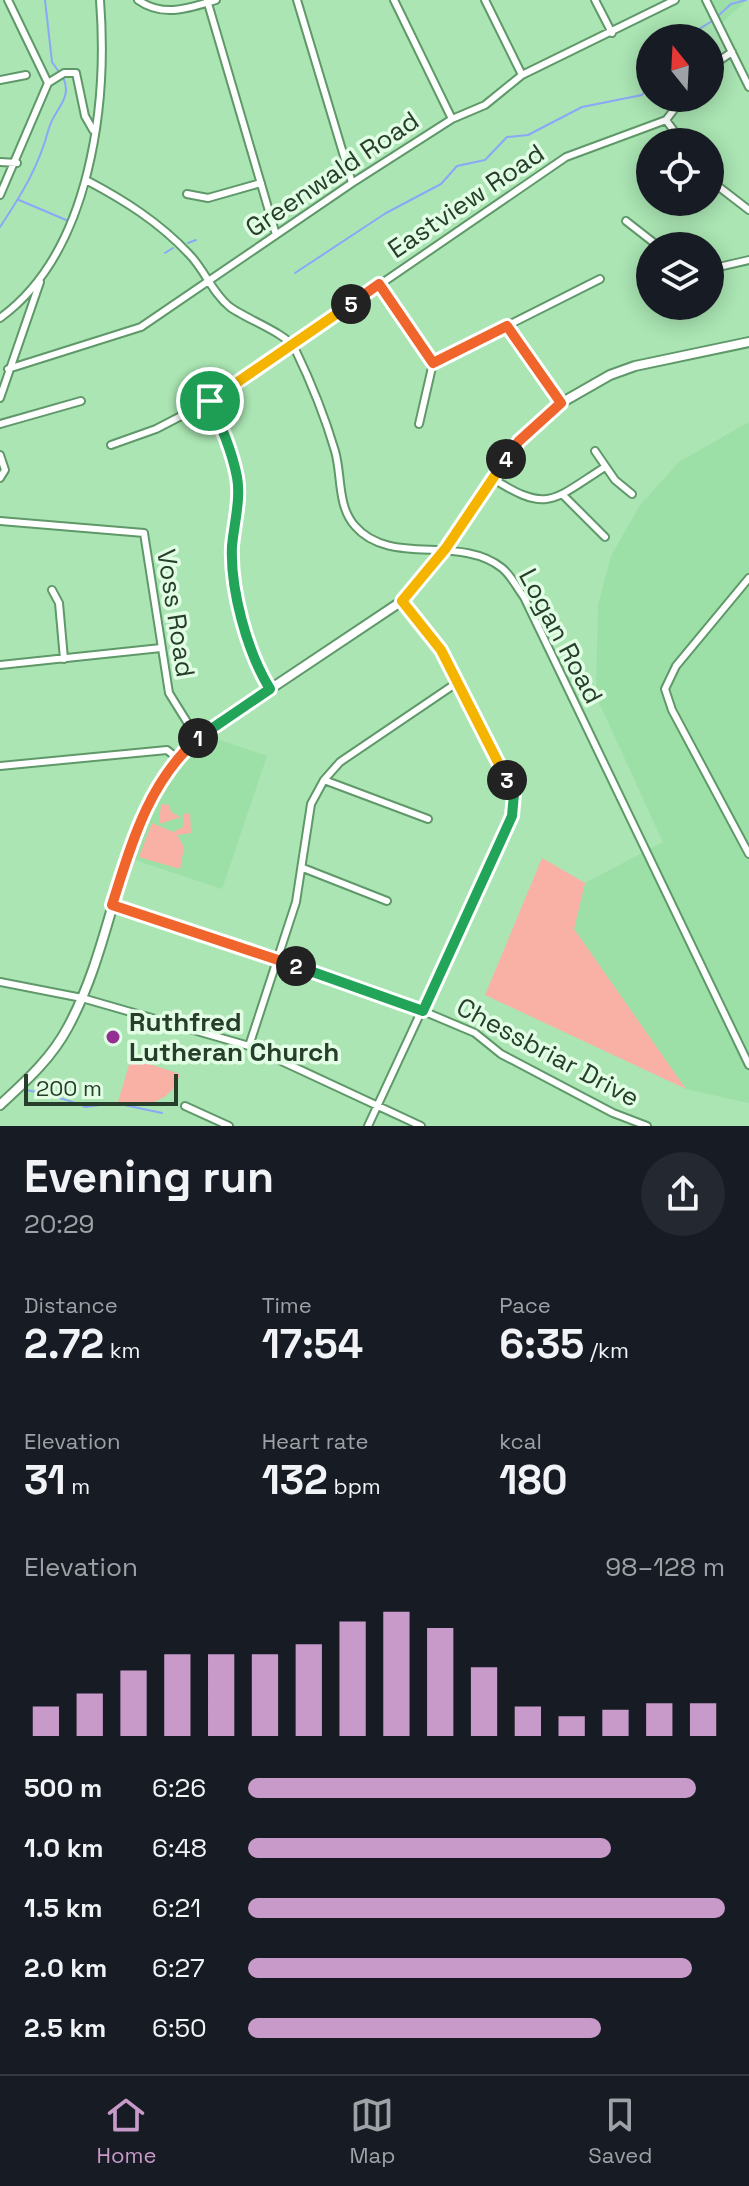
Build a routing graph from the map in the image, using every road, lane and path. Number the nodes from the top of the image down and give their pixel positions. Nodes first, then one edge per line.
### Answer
1 (8, 0) edge
2 (100, 0) edge
3 (138, 0) edge
4 (216, 0) edge
5 (297, 0) edge
6 (394, 0) edge
7 (485, 0) edge
8 (595, 0) edge
9 (675, 0) edge
10 (706, 0) edge
11 (207, 1) edge
12 (612, 33) junction
13 (732, 52) junction
14 (724, 57) edge
15 (26, 75) dead end
16 (522, 75) junction
17 (0, 80) edge
18 (48, 83) junction
19 (749, 87) edge
20 (672, 112) edge
21 (452, 119) junction
22 (666, 120) junction
23 (672, 128) edge
24 (93, 130) junction
25 (0, 162) edge
26 (17, 163) junction
27 (86, 180) junction
28 (261, 183) junction
29 (352, 183) junction
30 (724, 191) edge
31 (187, 194) dead end
32 (0, 195) edge
33 (749, 210) edge
34 (626, 221) dead end
35 (640, 232) edge
36 (276, 235) junction
37 (749, 260) edge
38 (724, 266) edge
39 (41, 279) junction
40 (600, 279) dead end
41 (210, 280) junction
42 (379, 284) junction
43 (0, 318) edge
44 (507, 326) junction
45 (749, 342) edge
46 (293, 344) junction
47 (433, 363) junction
48 (8, 369) junction
49 (0, 398) edge
50 (81, 401) dead end
51 (210, 401) junction
52 (561, 403) junction
53 (0, 424) edge
54 (419, 424) dead end
55 (111, 445) dead end
56 (595, 451) dead end
57 (0, 455) edge
58 (605, 467) junction
59 (1, 477) edge
60 (492, 478) junction
61 (632, 494) dead end
62 (563, 495) junction
63 (0, 521) edge
64 (149, 523) dead end
65 (144, 533) junction
66 (605, 537) dead end
67 (446, 548) junction
68 (749, 578) edge
69 (52, 590) dead end
70 (402, 601) junction
71 (161, 648) junction
72 (64, 659) junction
73 (0, 665) edge
74 (458, 682) junction
75 (270, 689) junction
76 (197, 738) junction
77 (177, 758) junction
78 (0, 766) edge
79 (324, 780) junction
80 (428, 819) dead end
81 (749, 854) edge
82 (303, 868) junction
83 (387, 901) dead end
84 (112, 905) junction
85 (277, 959) junction
86 (0, 982) edge
87 (82, 998) junction
88 (423, 1011) junction
89 (249, 1046) junction
90 (749, 1065) edge
91 (0, 1093) edge
92 (12, 1094) junction
93 (0, 1105) edge
94 (185, 1106) dead end
95 (379, 1107) junction
96 (229, 1126) edge
97 (368, 1126) edge
98 (421, 1126) edge
99 (647, 1126) edge

1 - 18 street
2 - 24 street
3 - 11 street
4 - 11 street
5 - 29 street
6 - 21 street
7 - 16 street
8 - 12 street
9 - 12 street, Greenwald Road
10 - 13 street
11 - 28 street
12 - 16 street, Greenwald Road
13 - 14 street
13 - 19 street
15 - 17 street
16 - 21 street, Greenwald Road
18 - 24 street
18 - 26 street
20 - 22 street
21 - 29 street, Greenwald Road
22 - 23 street
22 - 42 street, Eastview Road
24 - 27 street
25 - 26 street
26 - 32 street
27 - 39 street
27 - 41 street
28 - 31 street
28 - 36 street
29 - 36 street, Greenwald Road
30 - 33 street
34 - 35 street
36 - 41 street, Greenwald Road
37 - 38 street
39 - 43 street
39 - 48 street
40 - 44 street
41 - 46 street
41 - 48 street, Greenwald Road
42 - 46 street, Eastview Road
42 - 47 street
44 - 47 street
44 - 52 street
45 - 52 main road
46 - 51 street, Eastview Road
46 - 67 street, Logan Road
47 - 54 street
48 - 49 street
50 - 53 street
51 - 55 street, Eastview Road
51 - 75 street
52 - 60 main road
56 - 58 street
57 - 59 street
58 - 61 street
58 - 62 street
60 - 62 street
60 - 67 main road
62 - 66 street
63 - 65 street
64 - 65 street
65 - 71 street, Voss Road
67 - 70 main road
67 - 90 street, Logan Road
68 - 81 street
69 - 72 street
70 - 74 street
70 - 75 main road
71 - 72 street
71 - 76 street, Voss Road
72 - 73 street
74 - 79 street
74 - 88 street
75 - 76 main road
76 - 77 main road
77 - 78 street
77 - 84 main road
79 - 80 street
79 - 82 street
82 - 83 street
82 - 85 street
84 - 85 street, Chessbriar Drive
84 - 87 main road
85 - 88 street, Chessbriar Drive
85 - 89 street
86 - 87 street
87 - 89 street
87 - 92 main road
88 - 95 street
88 - 99 street, Chessbriar Drive
89 - 95 street
91 - 92 street
92 - 93 main road
94 - 96 street
95 - 97 street
95 - 98 street

